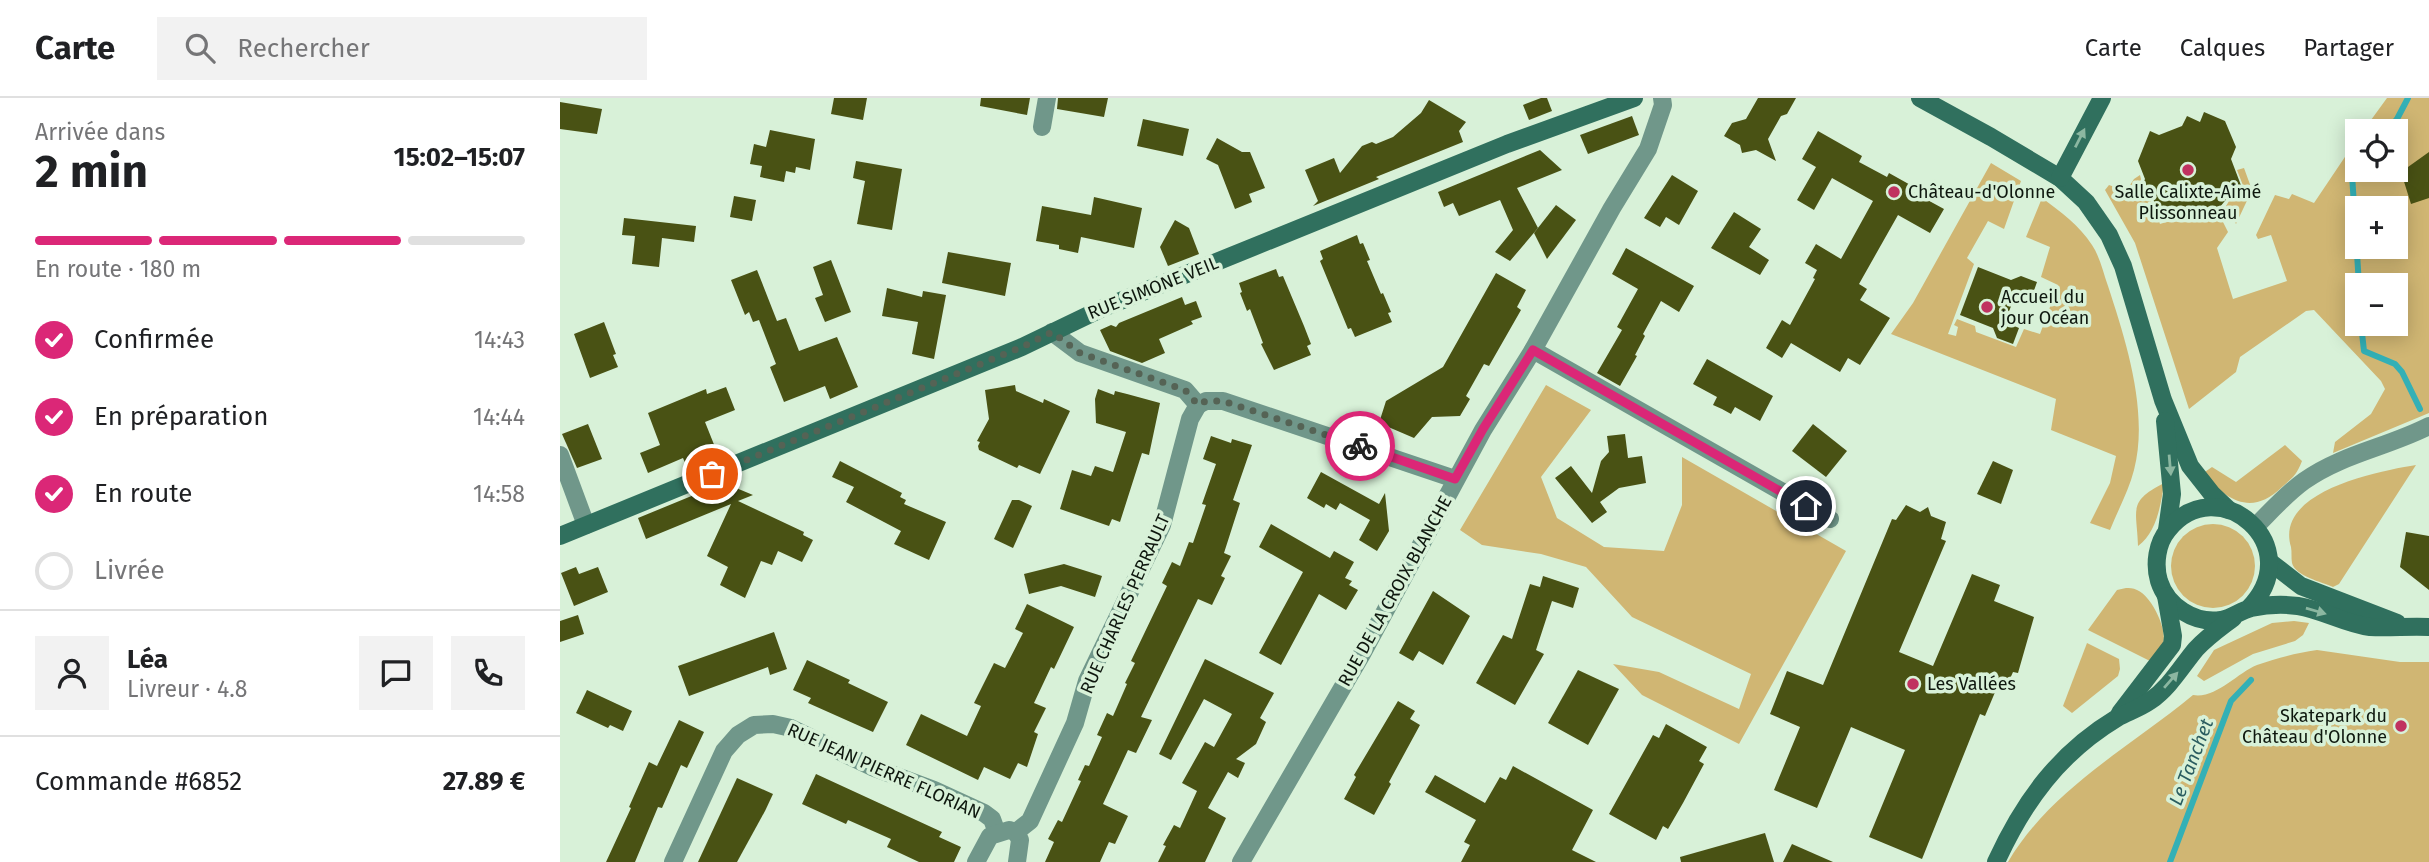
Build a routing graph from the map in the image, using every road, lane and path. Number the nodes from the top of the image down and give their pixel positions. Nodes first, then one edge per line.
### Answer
1 (1047, 98) edge
2 (1634, 98) edge
3 (1662, 98) edge
4 (1920, 98) edge
5 (2102, 98) edge
6 (1042, 127) dead end
7 (2060, 178) junction
8 (1052, 332) junction
9 (1533, 350) junction
10 (2163, 400) junction
11 (1198, 405) junction
12 (2429, 426) edge
13 (560, 455) edge
14 (1455, 479) junction
15 (2229, 510) junction
16 (1830, 519) dead end
17 (586, 526) junction
18 (2256, 526) junction
19 (2167, 530) junction
20 (560, 536) edge
21 (2270, 562) junction
22 (2166, 596) junction
23 (2242, 612) junction
24 (2403, 626) junction
25 (2429, 627) edge
26 (2116, 719) junction
27 (1016, 832) junction
28 (997, 833) junction
29 (673, 862) edge
30 (976, 862) edge
31 (1017, 862) edge
32 (1241, 862) edge
33 (1996, 862) edge

1 - 6 street
2 - 8 main road, RUE SIMONE VEIL
3 - 9 street, RUE DE LA CROIX BLANCHE
4 - 7 main road
7 -> 5 main road
7 - 10 main road
8 - 11 street
8 - 17 main road, RUE SIMONE VEIL
9 - 14 street, RUE DE LA CROIX BLANCHE
9 - 16 street
10 - 15 main road
10 -> 19 main road
11 - 14 street
11 - 27 street, RUE CHARLES PERRAULT
12 - 18 street
13 - 17 street
14 - 32 street, RUE DE LA CROIX BLANCHE
15 - 18 main road
15 - 19 main road
17 - 20 main road, RUE SIMONE VEIL
18 - 21 main road
19 - 22 main road
21 - 23 main road
21 - 24 main road
22 - 23 main road
22 - 26 main road
23 -> 24 main road
26 -> 23 main road
24 - 25 main road
26 - 33 main road
27 - 28 street
27 - 31 street
28 - 29 street, RUE JEAN PIERRE FLORIAN
28 - 30 street

